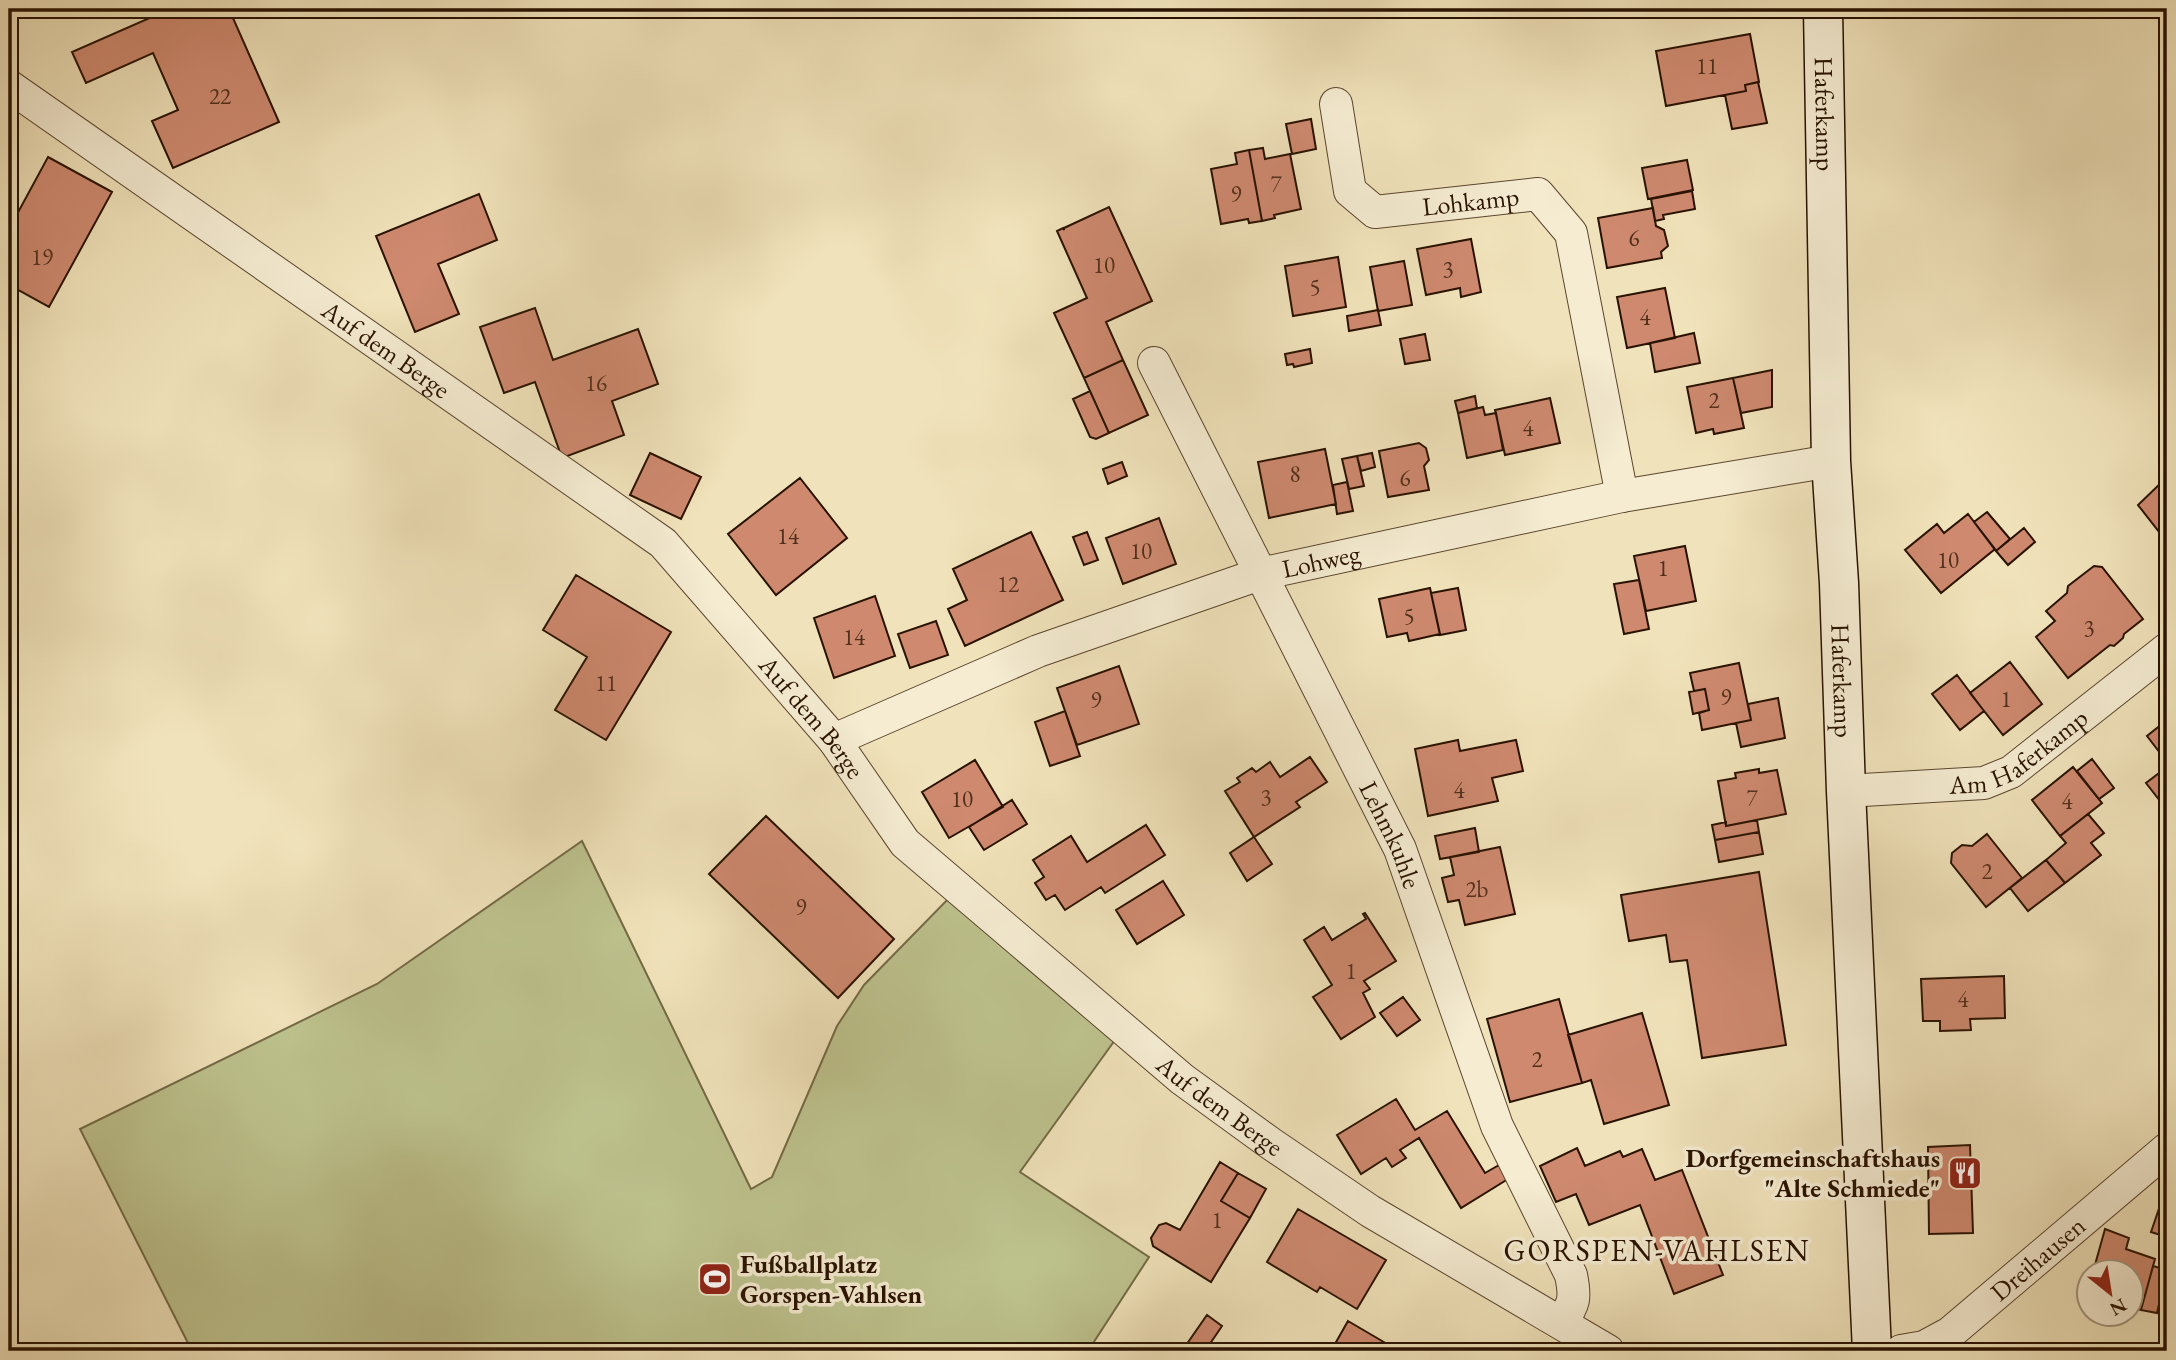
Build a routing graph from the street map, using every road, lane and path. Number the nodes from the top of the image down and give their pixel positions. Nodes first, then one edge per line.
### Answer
1 (1823, 9) edge
2 (9, 86) edge
3 (1336, 104) dead end
4 (1154, 363) dead end
5 (1831, 461) junction
6 (1622, 496) junction
7 (1261, 574) junction
8 (2167, 649) edge
9 (834, 740) junction
10 (1846, 791) junction
11 (2167, 1149) edge
12 (1561, 1323) junction
13 (1608, 1351) edge
14 (1872, 1351) edge
15 (1901, 1351) edge

1 - 5 street, Haferkamp
2 - 9 street, Auf dem Berge
3 - 6 street, Lohkamp
4 - 7 street, Lehmkuhle
5 - 6 street, Lohweg
5 - 10 street, Haferkamp
6 - 7 street, Lohweg
7 - 9 street, Lohweg
7 - 12 street, Lehmkuhle
8 - 10 street, Am Haferkamp
9 - 12 street, Auf dem Berge
10 - 14 street, Haferkamp
11 - 15 street, Dreihausen
12 - 13 street, Auf dem Berge

